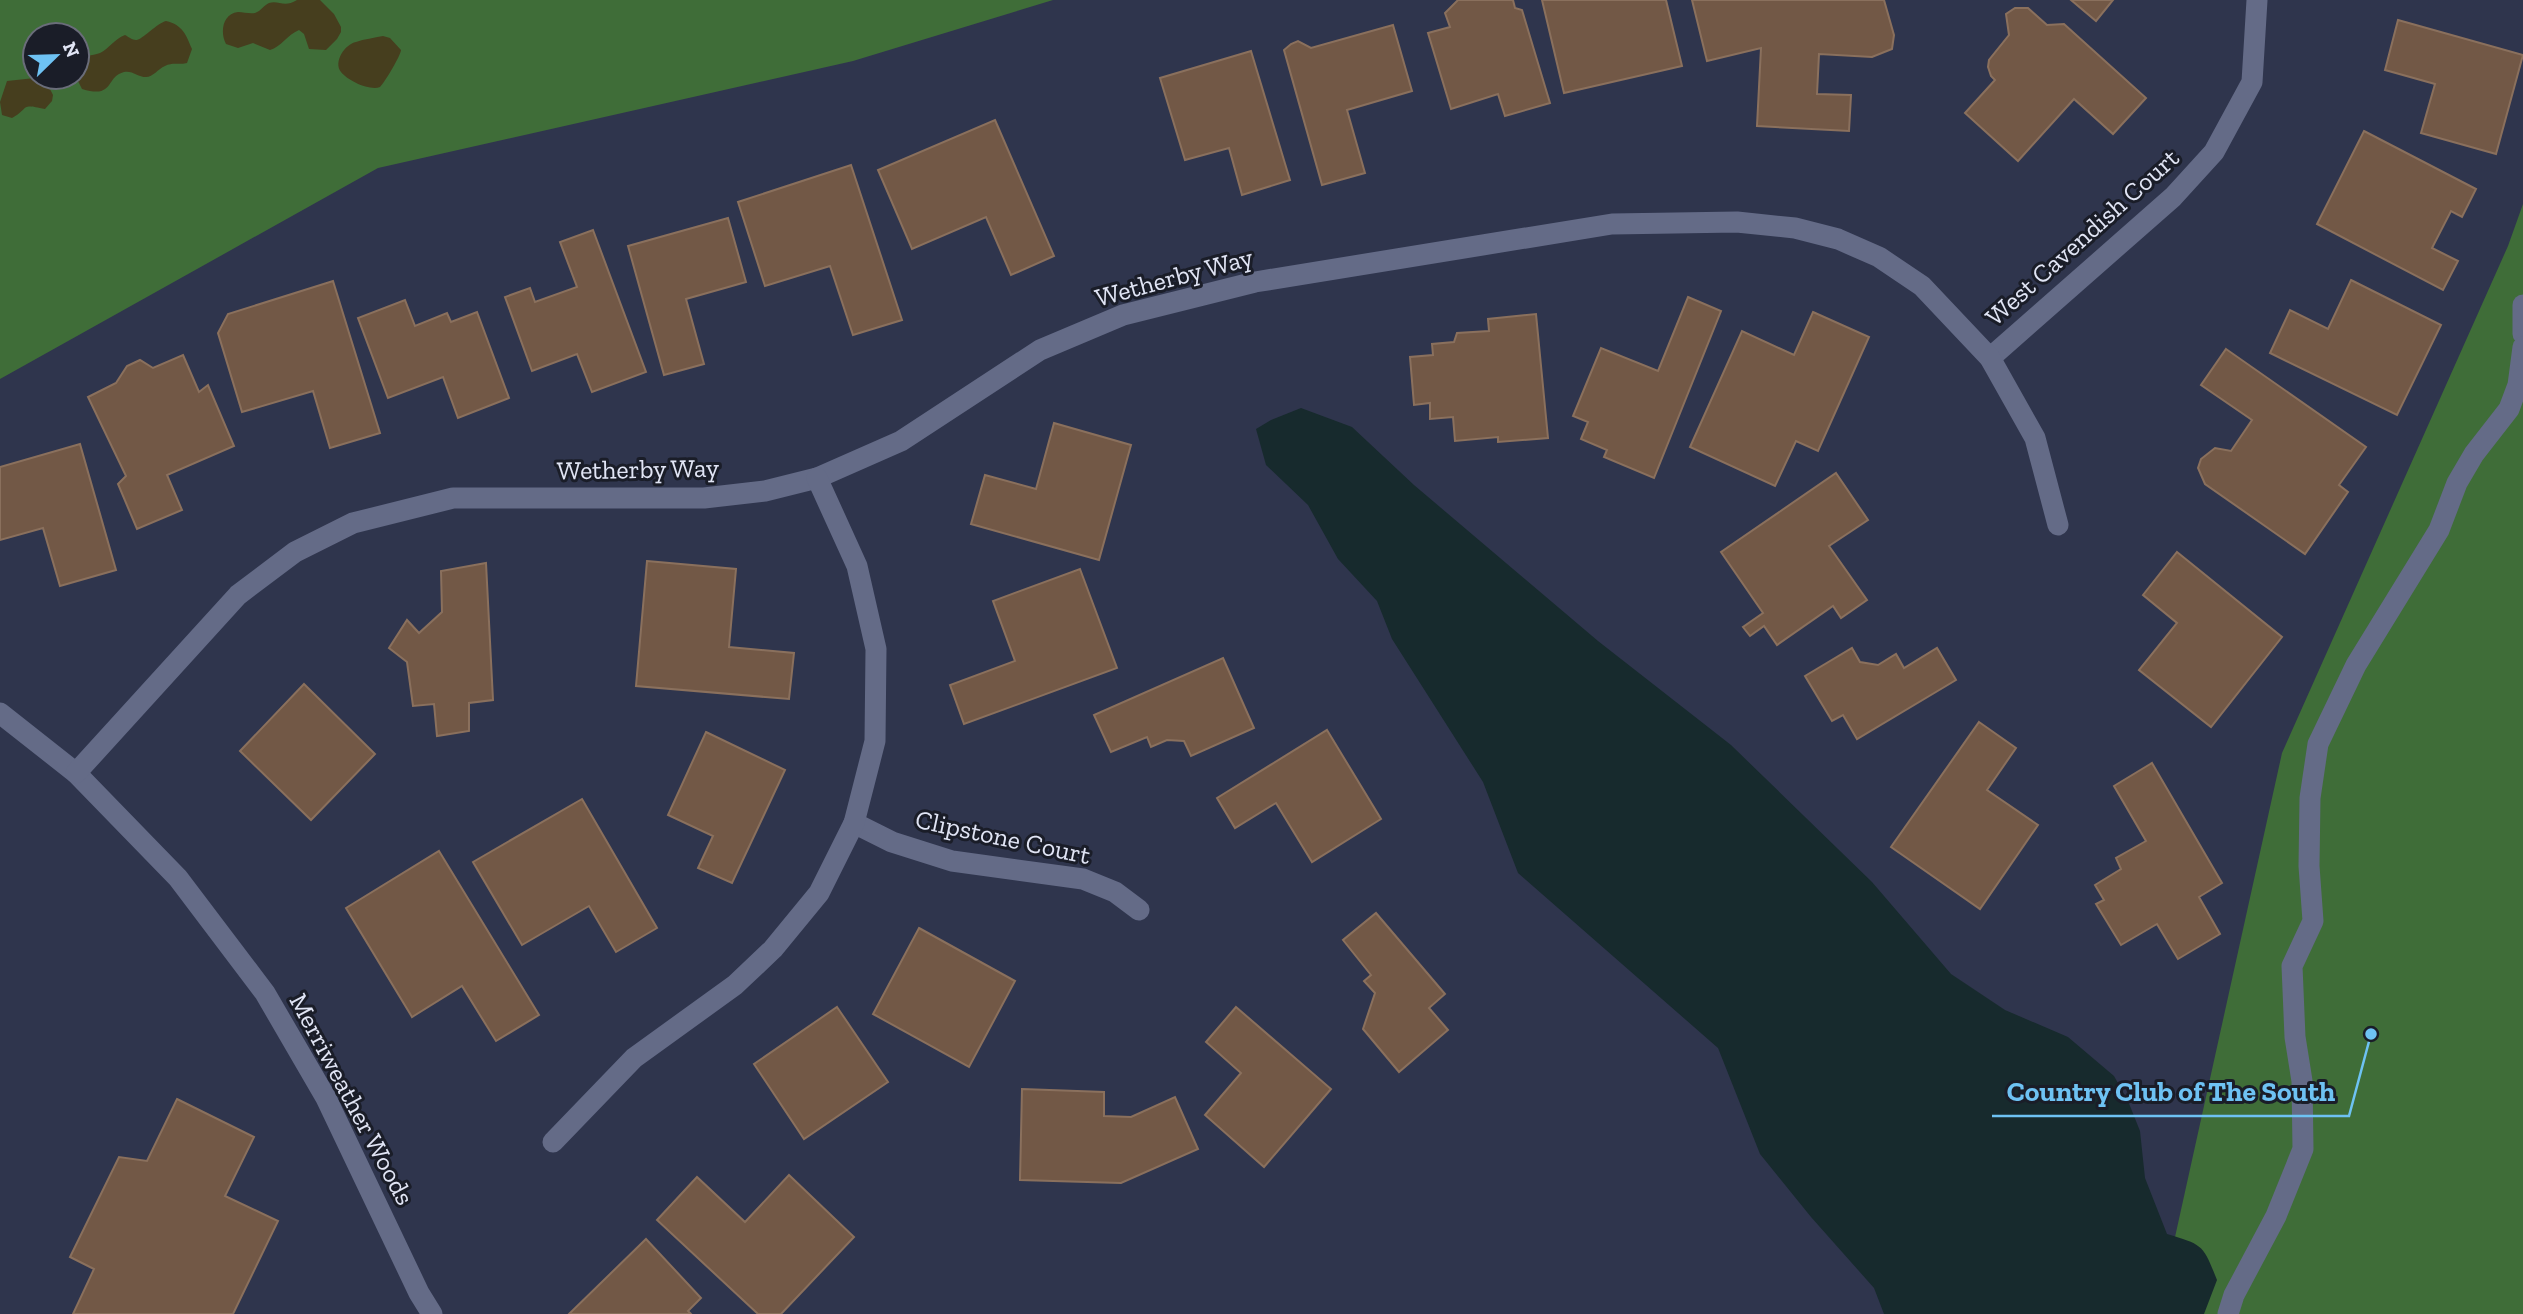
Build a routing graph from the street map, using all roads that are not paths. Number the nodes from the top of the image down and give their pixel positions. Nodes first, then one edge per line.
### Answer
1 (2257, 0) edge
2 (2523, 305) edge
3 (2523, 334) edge
4 (2523, 347) edge
5 (1990, 358) junction
6 (817, 478) junction
7 (2058, 525) dead end
8 (0, 713) edge
9 (76, 773) junction
10 (853, 823) junction
11 (1139, 910) dead end
12 (553, 1142) dead end
13 (432, 1314) edge
14 (2228, 1314) edge

1 - 5 street, West Cavendish Court
2 - 3 street
4 - 14 street
5 - 6 street, Wetherby Way
5 - 7 street, Wetherby Way
6 - 9 street, Wetherby Way
6 - 10 street
8 - 9 street, Merriweather Woods
9 - 13 street, Merriweather Woods
10 - 11 street, Clipstone Court
10 - 12 street

